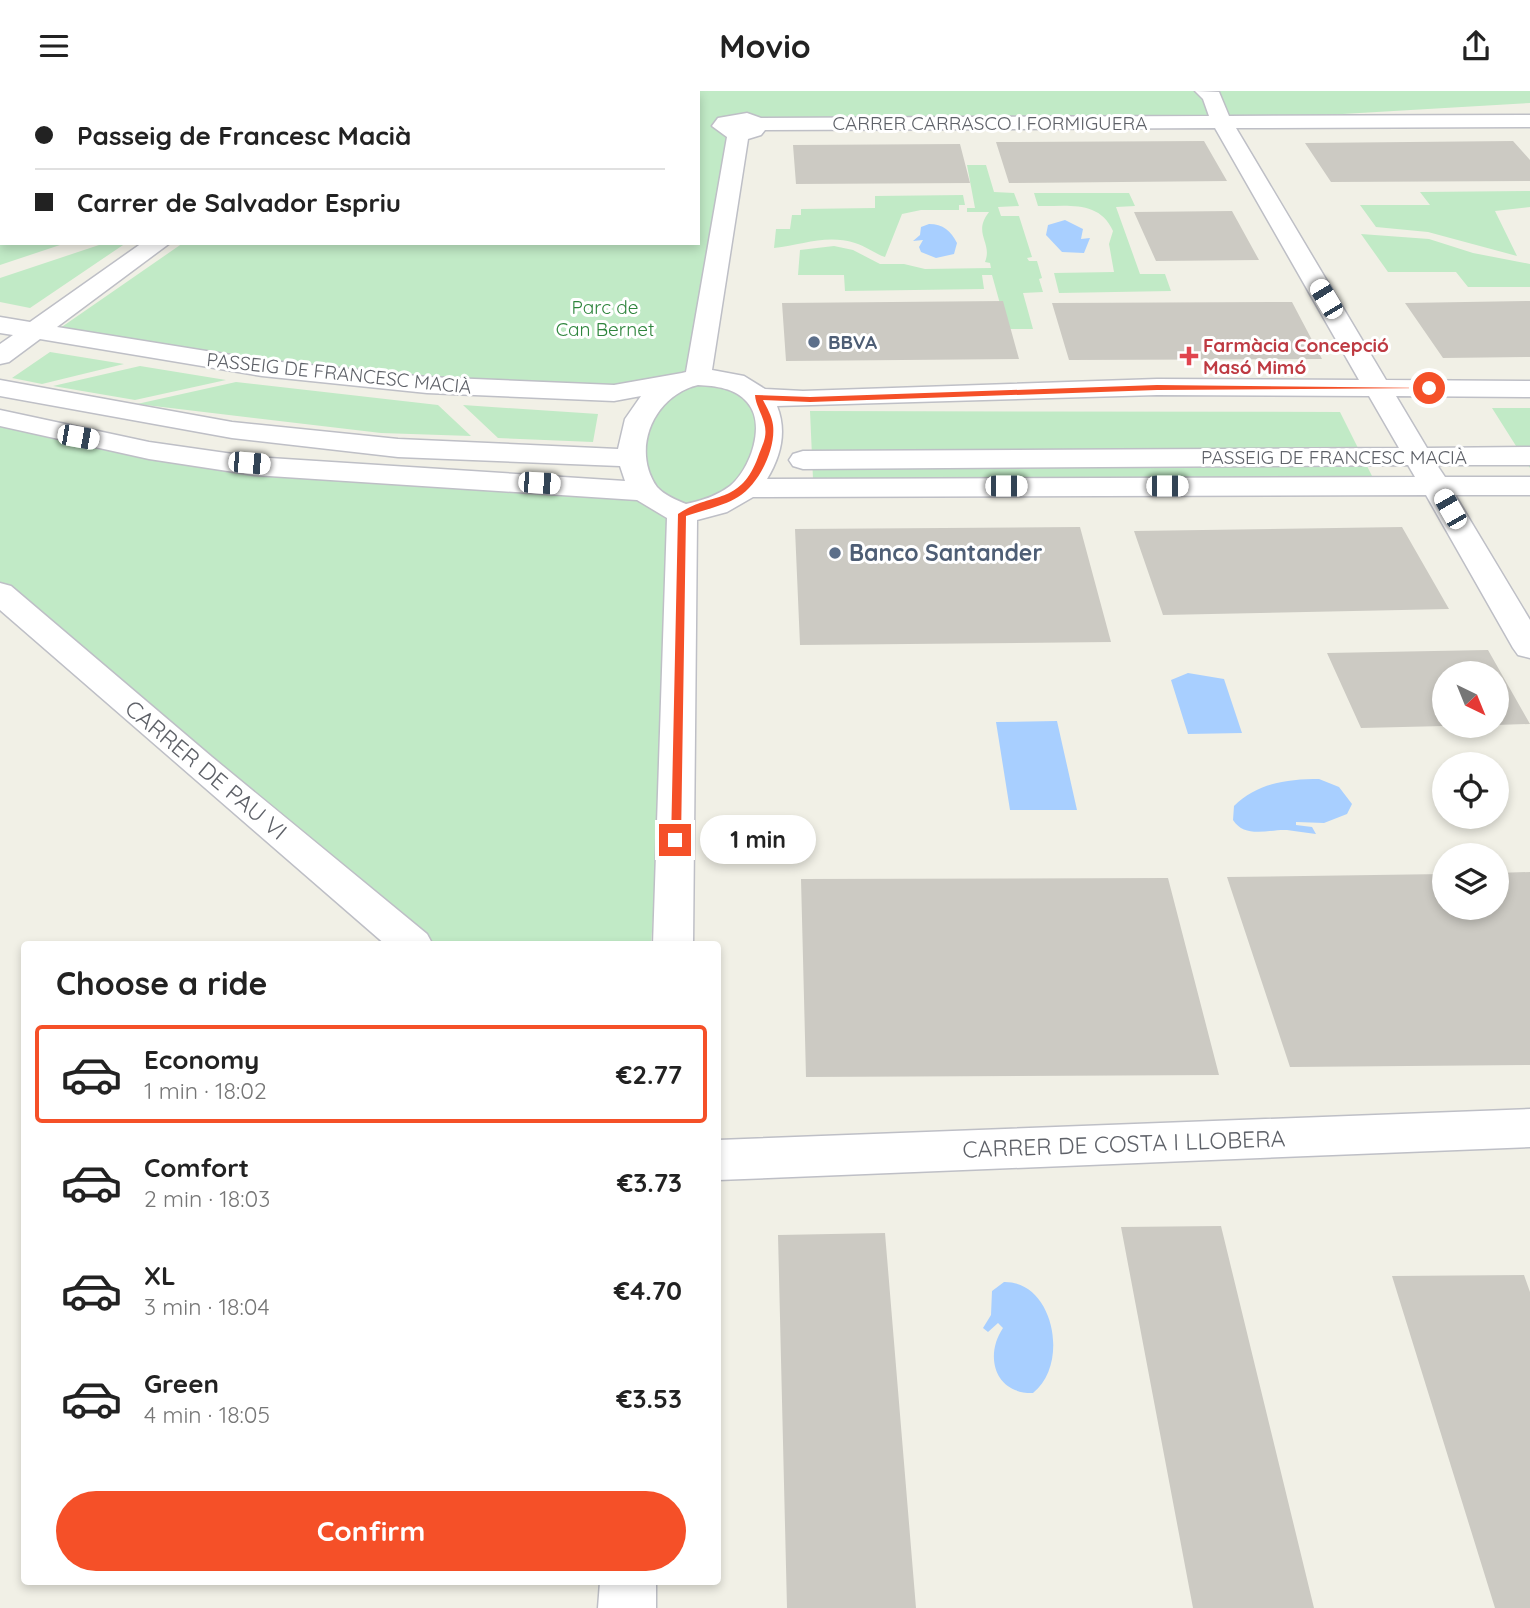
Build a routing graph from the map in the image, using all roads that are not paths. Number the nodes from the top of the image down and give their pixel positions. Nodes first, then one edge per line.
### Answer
1 (1205, 91) edge
2 (745, 94) dead end
3 (1530, 103) edge
4 (1222, 121) junction
5 (1530, 121) edge
6 (746, 126) junction
7 (155, 245) edge
8 (0, 325) edge
9 (33, 332) junction
10 (0, 356) edge
11 (689, 378) junction
12 (0, 388) edge
13 (1379, 388) junction
14 (1530, 389) edge
15 (758, 397) junction
16 (0, 418) edge
17 (1417, 456) junction
18 (1530, 456) edge
19 (632, 458) junction
20 (803, 460) dead end
21 (1437, 486) junction
22 (1530, 486) edge
23 (745, 488) junction
24 (645, 492) junction
25 (682, 514) junction
26 (0, 593) edge
27 (1530, 648) edge
28 (408, 941) edge
29 (673, 941) edge
30 (1530, 1128) edge
31 (721, 1160) edge
32 (628, 1585) edge
33 (627, 1608) edge

1 - 4 street
2 - 6 street
3 - 4 street
4 - 5 street
4 - 6 street, CARRER CARRASCO I FORMIGUERA
4 - 13 street
6 - 11 street
7 - 9 street
8 - 9 street, PASSEIG DE FRANCESC MACIÀ
9 - 10 street
9 - 11 street, PASSEIG DE FRANCESC MACIÀ
11 - 15 street
11 - 19 street
12 - 19 street
13 - 14 street
13 - 15 street
13 - 17 street
15 - 23 street
16 - 24 street
17 - 18 street, PASSEIG DE FRANCESC MACIÀ
17 - 20 street, PASSEIG DE FRANCESC MACIÀ
17 - 21 street
19 - 24 street
21 - 22 street, PASSEIG DE FRANCESC MACIÀ
21 - 23 street, PASSEIG DE FRANCESC MACIÀ
21 - 27 street
23 - 25 street
24 - 25 street
25 - 29 street
26 - 28 street, CARRER DE PAU VI
30 - 31 street, CARRER DE COSTA I LLOBERA
32 - 33 street

